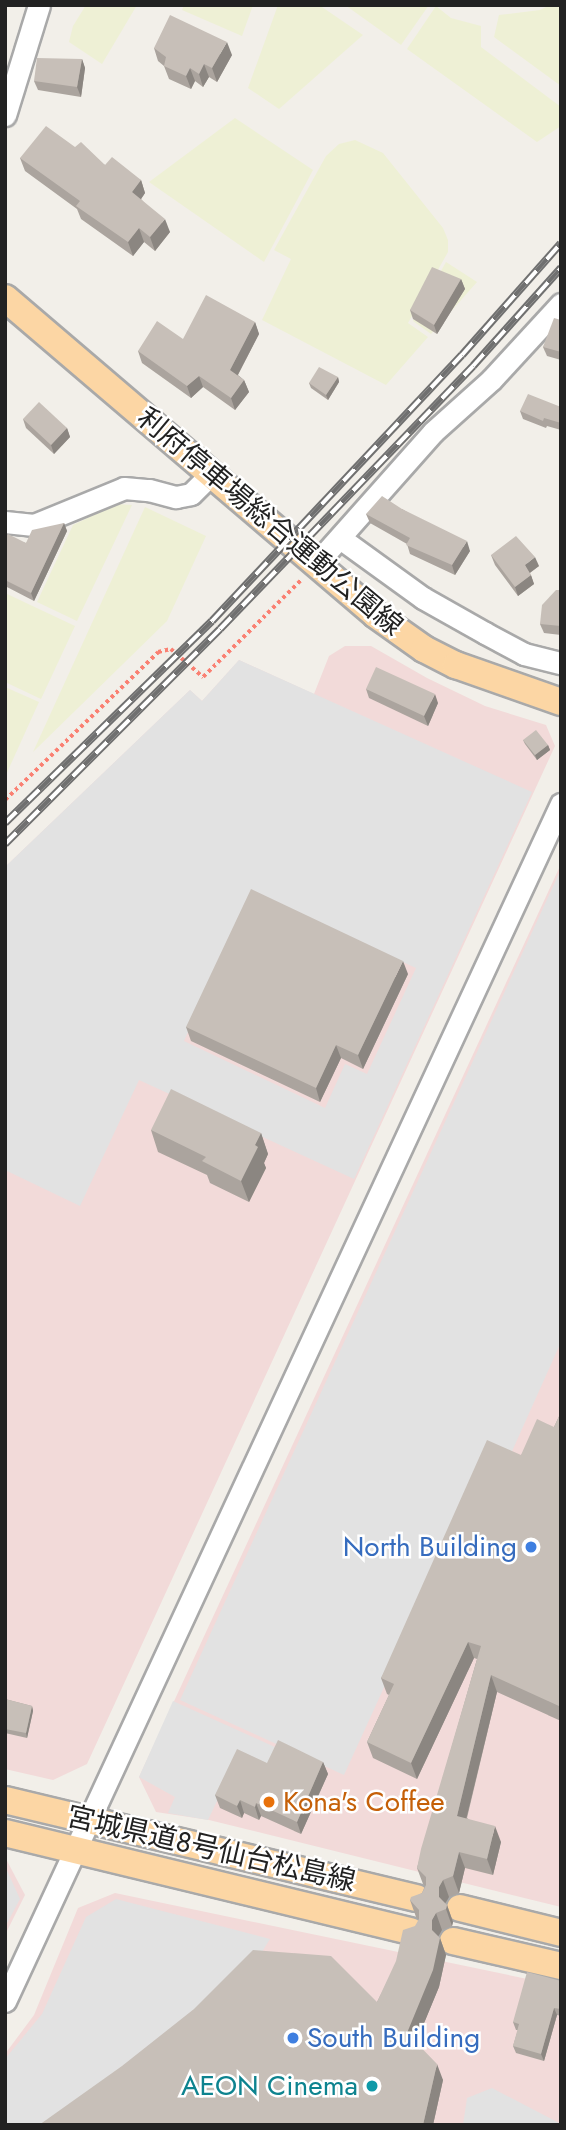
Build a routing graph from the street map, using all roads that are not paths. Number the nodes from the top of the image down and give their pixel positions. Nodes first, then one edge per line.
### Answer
1 (39, 5) edge
2 (5, 115) edge
3 (5, 298) edge
4 (557, 313) edge
5 (211, 474) junction
6 (5, 523) edge
7 (340, 538) junction
8 (315, 565) junction
9 (561, 663) edge
10 (561, 702) edge
11 (561, 804) edge
12 (5, 1800) edge
13 (90, 1821) junction
14 (5, 1833) edge
15 (77, 1851) junction
16 (417, 1898) edge
17 (460, 1908) dead end
18 (410, 1931) edge
19 (561, 1933) edge
20 (453, 1941) dead end
21 (561, 1966) edge
22 (5, 2001) edge

1 - 2 street
3 - 5 main road, 利府停車場総合運動公園線
4 - 7 street
5 - 6 street
5 - 8 main road, 利府停車場総合運動公園線
7 - 8 street
7 - 9 street
8 - 10 main road, 利府停車場総合運動公園線
11 - 13 street
12 - 13 main road, 宮城県道8号仙台松島線
13 - 15 street
13 - 16 main road, 宮城県道8号仙台松島線
14 - 15 main road, 宮城県道8号仙台松島線
15 - 18 main road, 宮城県道8号仙台松島線
15 - 22 street
17 - 19 main road
20 - 21 main road

